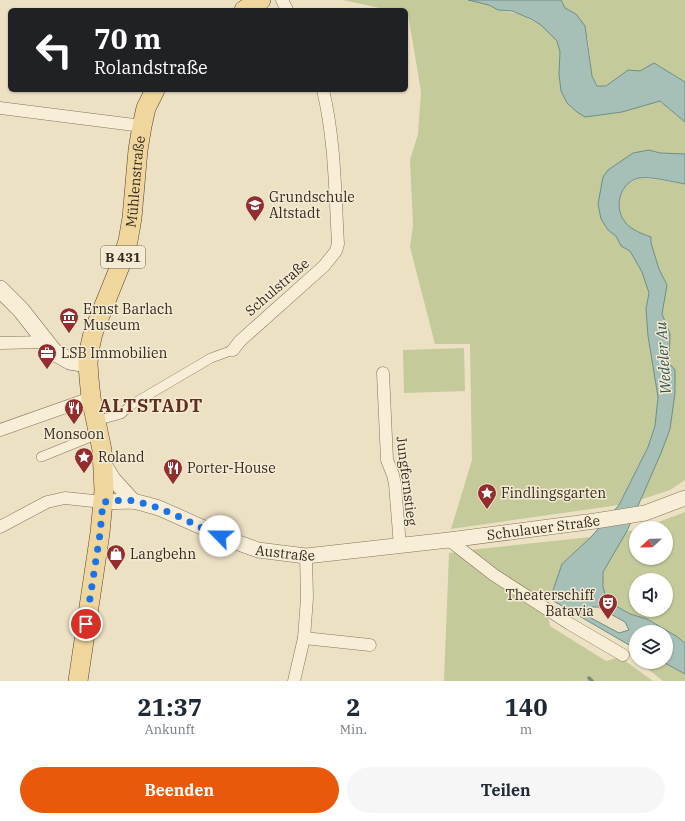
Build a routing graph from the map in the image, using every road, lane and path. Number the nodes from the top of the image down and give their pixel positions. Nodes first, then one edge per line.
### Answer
1 (261, 0) edge
2 (247, 8) edge
3 (153, 92) edge
4 (324, 92) edge
5 (0, 108) edge
6 (142, 126) junction
7 (0, 289) edge
8 (46, 342) junction
9 (0, 343) edge
10 (233, 350) joint
11 (88, 364) junction
12 (383, 372) dead end
13 (91, 398) junction
14 (98, 426) junction
15 (0, 430) edge
16 (41, 457) dead end
17 (104, 464) junction
18 (685, 498) edge
19 (133, 501) junction
20 (103, 502) junction
21 (0, 527) edge
22 (449, 540) junction
23 (400, 546) junction
24 (306, 556) junction
25 (304, 638) junction
26 (370, 646) dead end
27 (623, 655) dead end
28 (78, 681) edge
29 (294, 681) edge

1 - 2 main road
3 - 6 main road, Mühlenstraße / B 431
4 - 10 street, Schulstraße
5 - 6 street
6 - 11 main road, Mühlenstraße / B 431
7 - 8 main road
8 - 9 street
8 - 11 main road
10 - 14 street, Schulstraße
11 - 13 main road, B 431
12 - 23 street, Jungfernstieg
13 - 14 main road, B 431
13 - 15 street
14 - 16 street, Schulstraße
14 - 17 main road, B 431
17 - 19 street
17 - 20 main road, B 431
18 - 22 street, Schulauer Straße
19 - 20 street, Austraße
19 - 24 street, Austraße
20 - 21 street
20 - 28 main road, B 431
22 - 23 street, Schulauer Straße
22 - 27 street
23 - 24 street, Austraße
24 - 25 street
25 - 26 street
25 - 29 street

